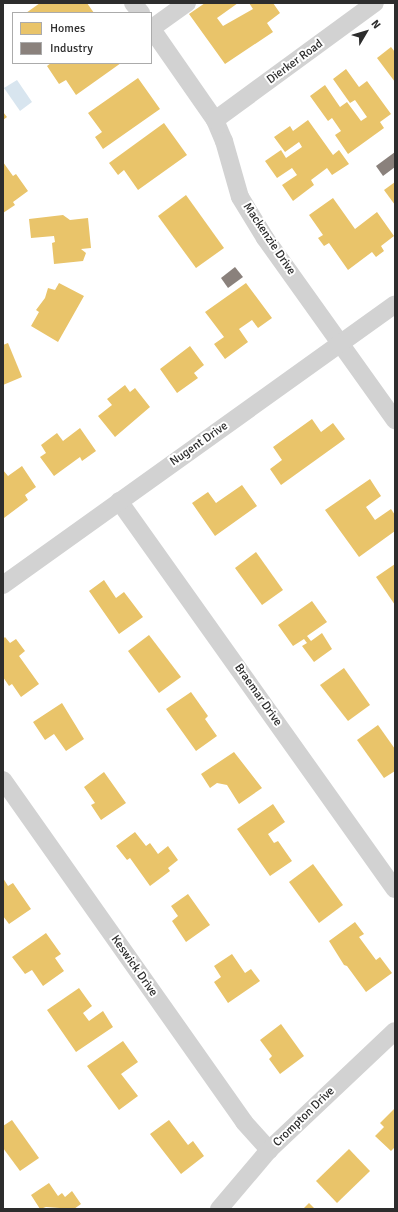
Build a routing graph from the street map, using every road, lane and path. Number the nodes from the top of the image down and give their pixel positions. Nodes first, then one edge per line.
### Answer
1 (134, 3) edge
2 (187, 3) edge
3 (375, 3) edge
4 (140, 12) edge
5 (152, 27) edge
6 (152, 29) edge
7 (215, 120) junction
8 (395, 304) edge
9 (342, 343) junction
10 (395, 420) edge
11 (119, 501) junction
12 (3, 585) edge
13 (3, 780) edge
14 (395, 889) edge
15 (395, 1031) edge
16 (269, 1150) junction
17 (220, 1209) edge

1 - 4 street
2 - 5 street
3 - 7 street, Dierker Road
6 - 7 street, Mackenzie Drive
7 - 9 street, Mackenzie Drive
8 - 9 street, Nugent Drive
9 - 10 street, Mackenzie Drive
9 - 11 street, Nugent Drive
11 - 12 street, Nugent Drive
11 - 14 street, Braemar Drive
13 - 16 street, Keswick Drive
15 - 16 street, Crompton Drive
16 - 17 street, Crompton Drive

